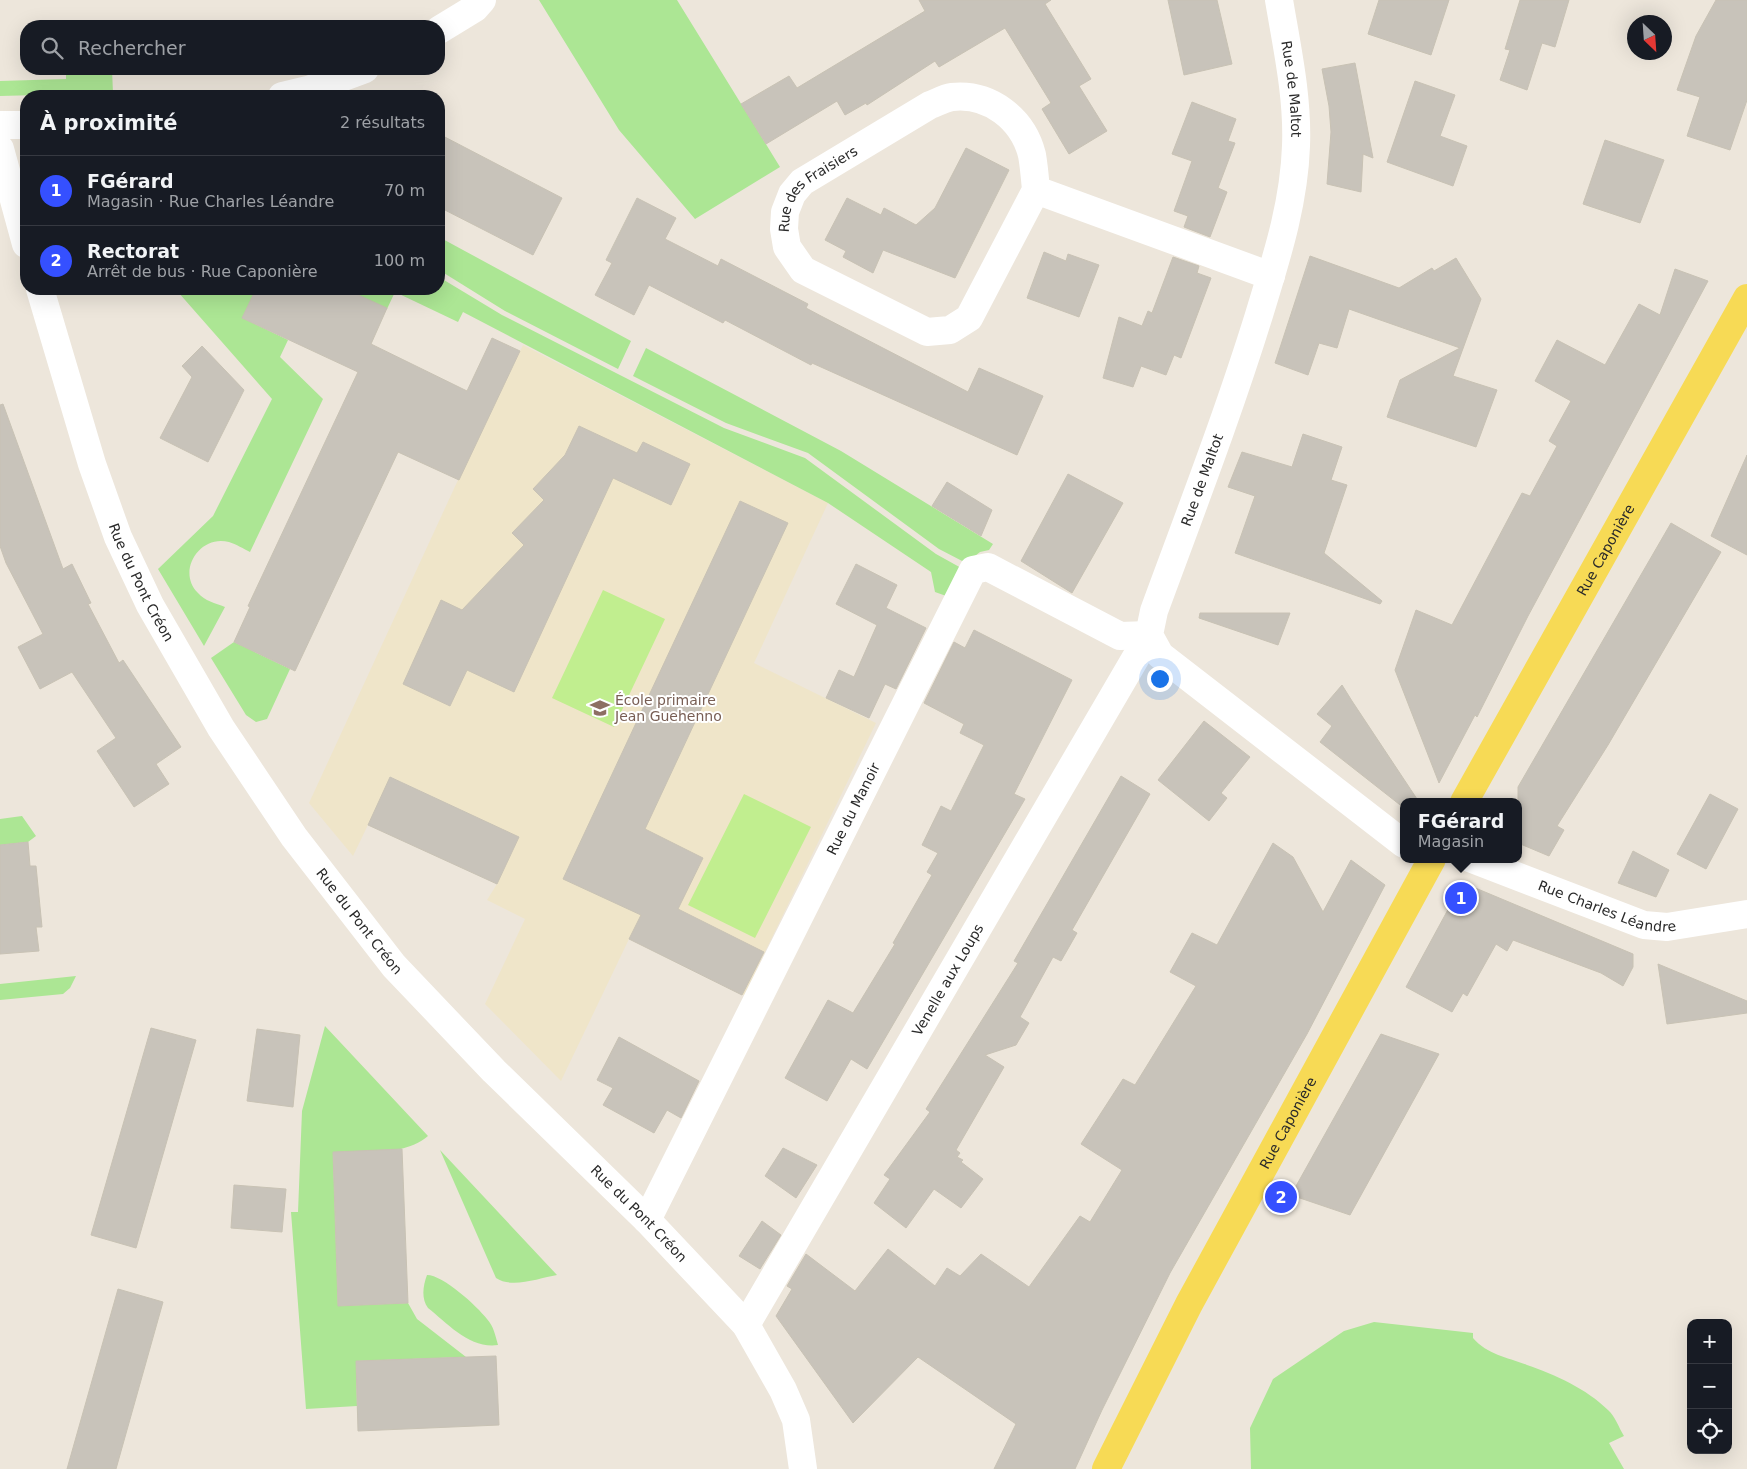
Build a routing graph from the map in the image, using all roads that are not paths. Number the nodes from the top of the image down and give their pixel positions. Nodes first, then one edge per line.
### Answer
1 (482, 0) edge
2 (1278, 0) edge
3 (445, 26) edge
4 (348, 75) edge
5 (306, 90) edge
6 (0, 125) edge
7 (20, 125) edge
8 (0, 149) edge
9 (1036, 190) junction
10 (20, 222) edge
11 (1271, 276) junction
12 (42, 295) edge
13 (1747, 298) edge
14 (1149, 635) junction
15 (1466, 798) edge
16 (1400, 841) edge
17 (1428, 863) edge
18 (1482, 863) edge
19 (1747, 914) edge
20 (647, 1220) junction
21 (746, 1325) junction
22 (803, 1469) edge
23 (1106, 1469) edge

1 - 3 street
2 - 11 street, Rue de Maltot
4 - 5 street
6 - 7 street
8 - 10 street
9 - 9 street, Rue des Fraisiers
9 - 11 street
11 - 14 street, Rue de Maltot
12 - 20 street, Rue du Pont Créon
13 - 15 main road, Rue Caponière
14 - 16 street
14 - 20 street, Rue du Manoir
14 - 21 street, Venelle aux Loups
17 - 23 main road, Rue Caponière
18 - 19 street, Rue Charles Léandre
20 - 21 street, Rue du Pont Créon
21 - 22 street, Rue du Pont Créon

